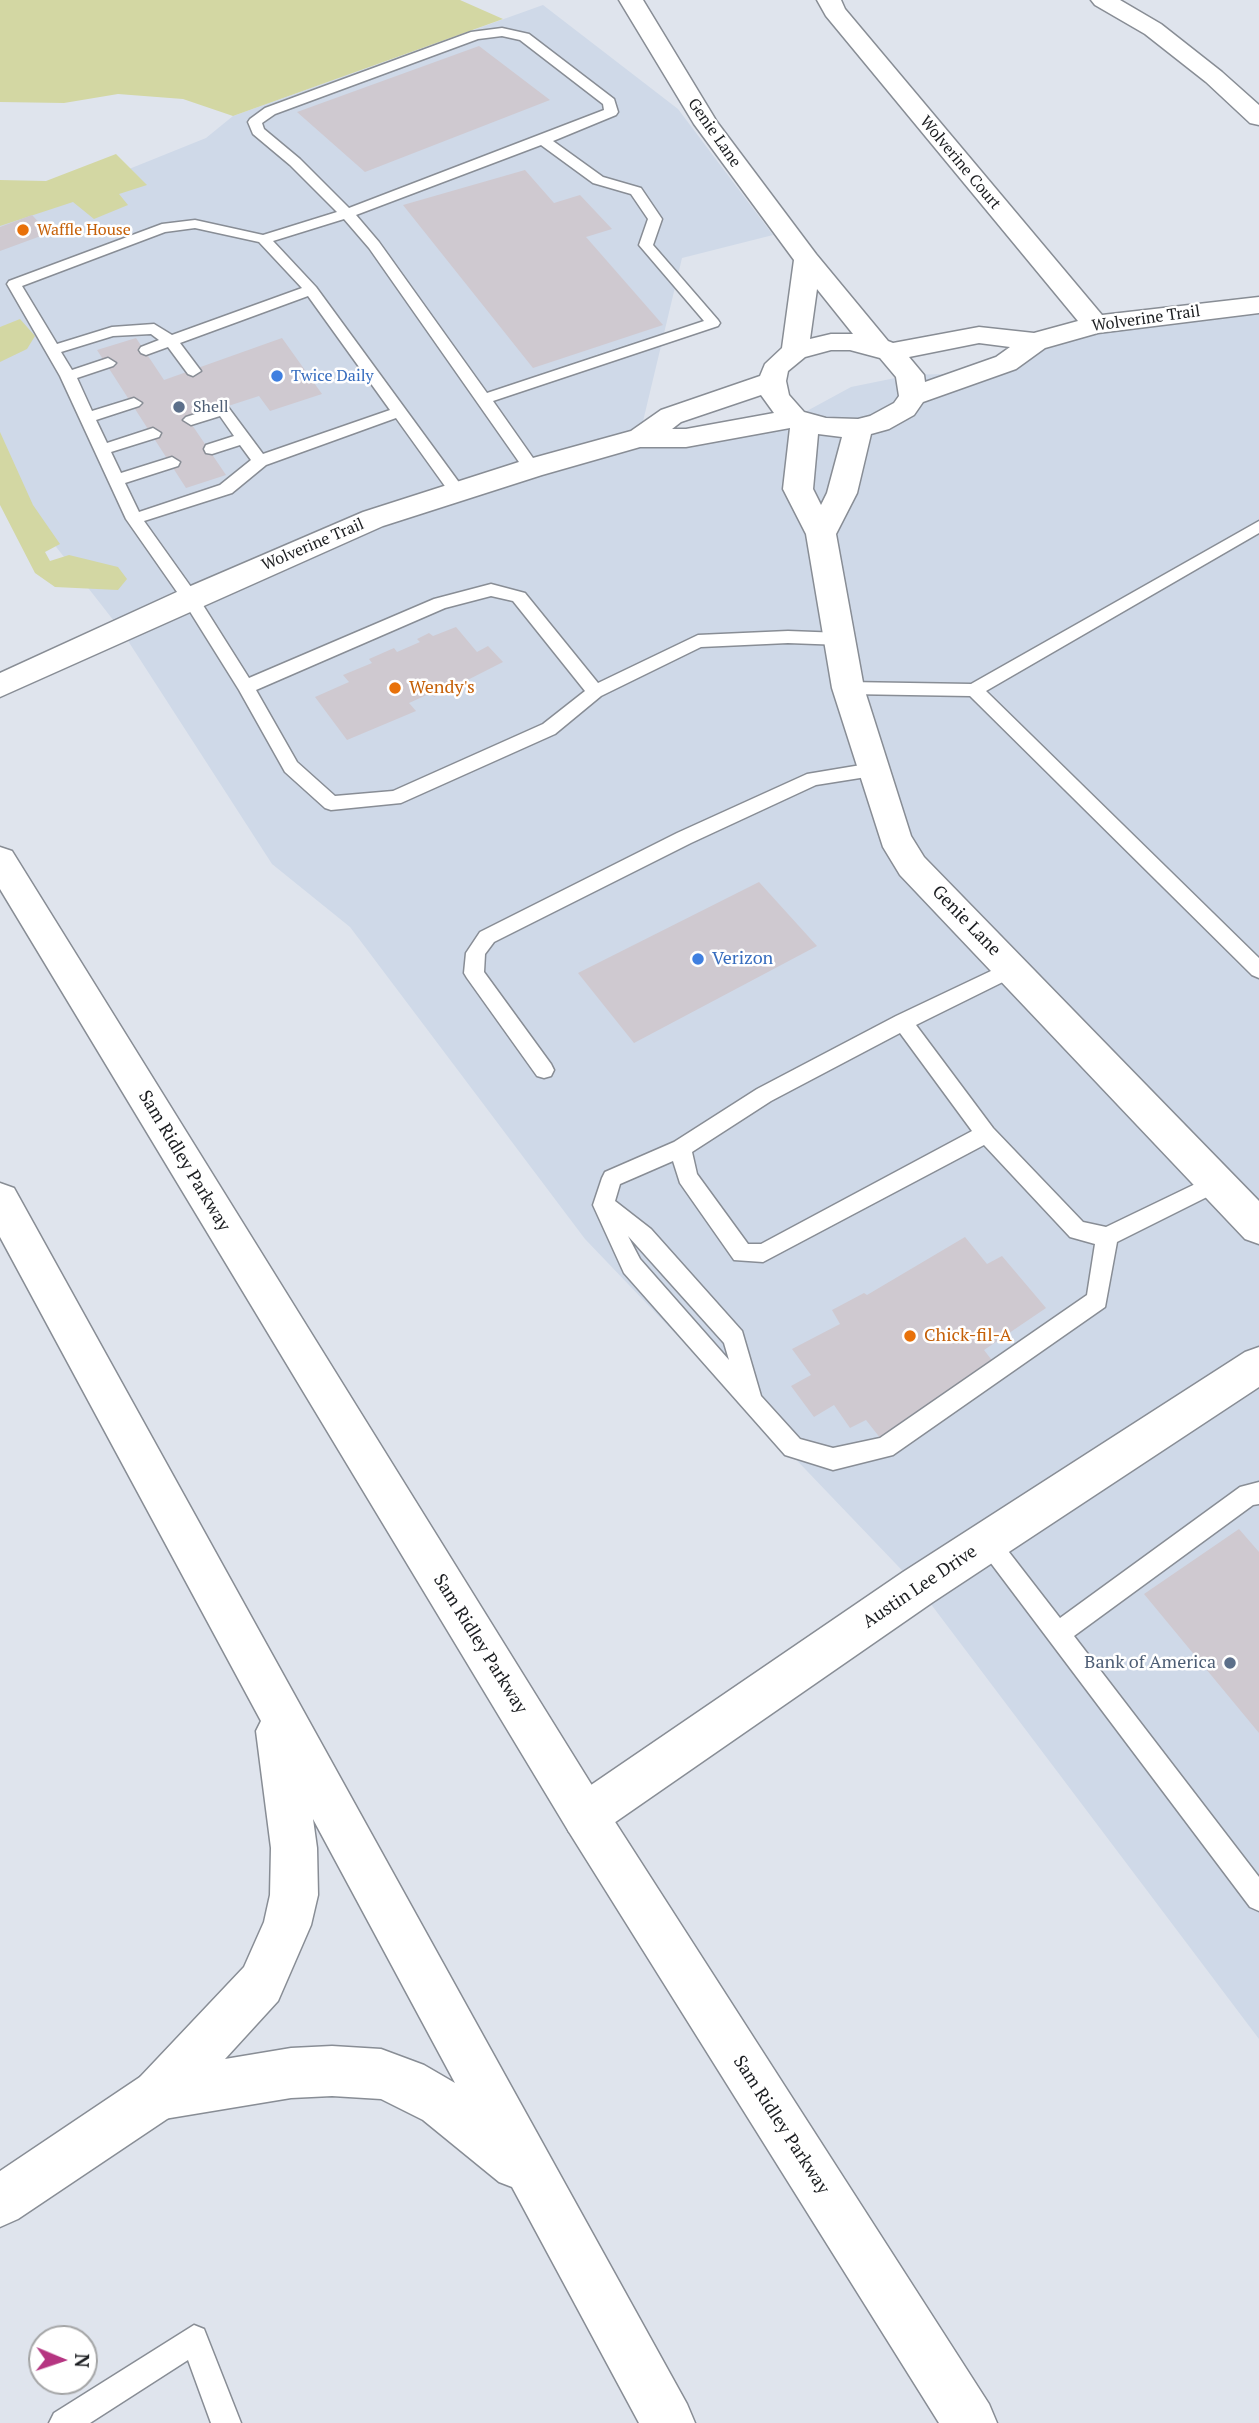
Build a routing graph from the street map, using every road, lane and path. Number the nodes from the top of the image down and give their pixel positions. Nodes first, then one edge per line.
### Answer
1 (631, 0) edge
2 (828, 0) edge
3 (1103, 0) edge
4 (1259, 118) edge
5 (543, 140) junction
6 (347, 214) junction
7 (264, 239) junction
8 (807, 260) junction
9 (7, 287) edge
10 (311, 290) junction
11 (1259, 305) edge
12 (1095, 325) junction
13 (172, 342) junction
14 (1035, 342) junction
15 (52, 350) junction
16 (884, 350) junction
17 (146, 351) dead end
18 (795, 351) junction
19 (108, 363) dead end
20 (193, 371) dead end
21 (68, 376) junction
22 (772, 381) junction
23 (913, 396) junction
24 (484, 399) junction
25 (134, 403) dead end
26 (399, 412) junction
27 (87, 418) junction
28 (191, 420) dead end
29 (799, 420) junction
30 (858, 428) junction
31 (153, 433) dead end
32 (639, 438) junction
33 (242, 439) junction
34 (212, 449) dead end
35 (102, 450) junction
36 (260, 461) junction
37 (172, 462) dead end
38 (533, 468) junction
39 (116, 480) junction
40 (458, 492) junction
41 (134, 519) junction
42 (1259, 526) edge
43 (821, 534) junction
44 (190, 598) junction
45 (842, 639) junction
46 (0, 686) edge
47 (246, 687) junction
48 (848, 688) junction
49 (974, 690) junction
50 (594, 692) junction
51 (873, 770) junction
52 (0, 860) edge
53 (1012, 969) junction
54 (1259, 970) edge
55 (903, 1022) junction
56 (544, 1070) dead end
57 (986, 1134) junction
58 (681, 1148) junction
59 (1216, 1183) junction
60 (0, 1200) edge
61 (1259, 1227) edge
62 (1107, 1237) junction
63 (1259, 1364) edge
64 (1259, 1493) edge
65 (986, 1542) junction
66 (1057, 1634) junction
67 (276, 1708) junction
68 (585, 1815) junction
69 (1259, 1898) edge
70 (158, 2095) junction
71 (534, 2178) junction
72 (0, 2201) edge
73 (64, 2423) edge
74 (226, 2423) edge
75 (668, 2423) edge
76 (970, 2423) edge

1 - 8 street, Genie Lane
2 - 12 street, Wolverine Court
3 - 4 street
5 - 6 lane
5 - 6 lane
5 - 24 lane
6 - 7 lane
6 - 24 lane
7 - 9 lane
7 - 10 lane
8 - 16 street, Genie Lane
8 - 18 street
9 - 15 lane
10 - 13 lane
10 - 26 lane
11 - 12 street, Wolverine Trail
12 - 14 street, Wolverine Trail
13 - 15 lane
13 - 17 lane
13 - 20 lane
14 - 16 street, Wolverine Trail
14 - 23 street, Wolverine Trail
15 - 21 lane
16 - 18 street
16 - 23 street
18 - 22 street
19 - 21 lane
21 - 27 lane
22 - 29 street
22 - 32 street, Wolverine Trail
23 - 30 street
24 - 38 lane
25 - 27 lane
26 - 36 lane
26 - 40 lane
27 - 35 lane
28 - 33 lane
29 - 30 street
29 - 32 street, Wolverine Trail
29 - 43 street, Genie Lane
30 - 43 street
31 - 35 lane
32 - 38 street, Wolverine Trail
33 - 34 lane
33 - 36 lane
35 - 39 lane
36 - 41 lane
37 - 39 lane
38 - 40 street, Wolverine Trail
39 - 41 lane
40 - 44 street, Wolverine Trail
41 - 44 lane
42 - 49 lane
43 - 45 street, Genie Lane
44 - 46 street, Wolverine Trail
44 - 47 lane
45 - 48 street, Genie Lane
45 - 50 lane
47 - 50 lane
47 - 50 lane
48 - 49 lane
48 - 51 street, Genie Lane
49 - 54 lane
51 - 53 street, Genie Lane
51 - 56 lane
52 - 68 street, Sam Ridley Parkway
53 - 55 lane
53 - 59 street, Genie Lane
55 - 57 lane
55 - 58 lane
57 - 58 lane
57 - 62 lane
58 - 62 lane
59 - 61 street, Genie Lane
59 - 62 lane
60 - 67 street
63 - 65 street, Austin Lee Drive
64 - 66 lane
65 - 66 lane
65 - 68 street, Austin Lee Drive
66 - 69 lane
67 - 70 street
67 - 71 street
68 - 76 street, Sam Ridley Parkway
70 - 71 street
70 - 72 street
71 - 75 street
73 - 74 lane

